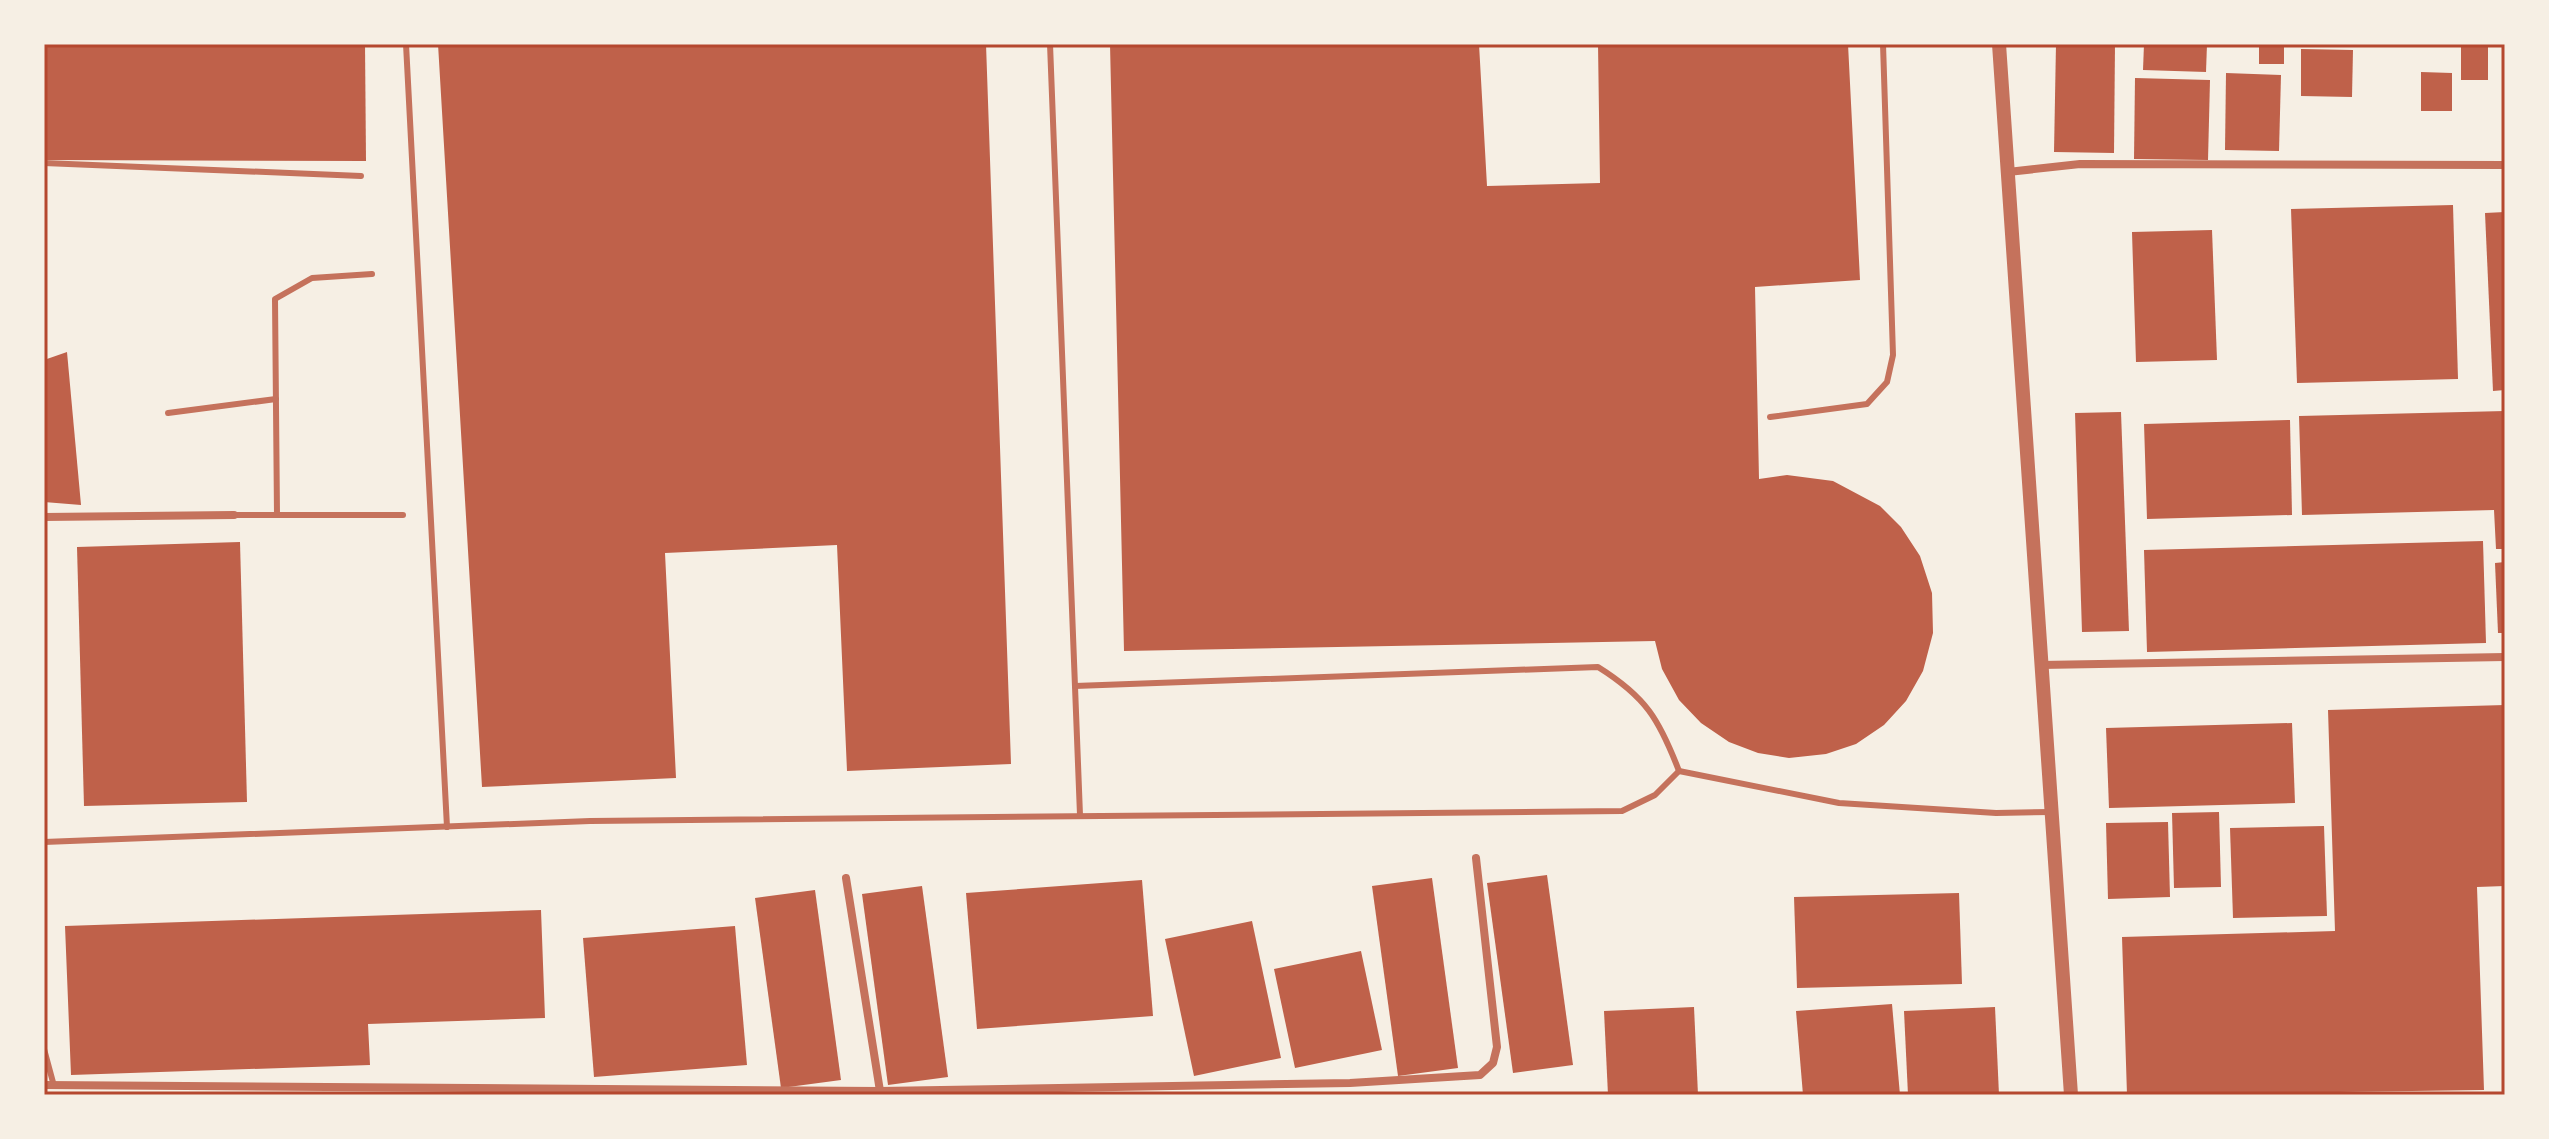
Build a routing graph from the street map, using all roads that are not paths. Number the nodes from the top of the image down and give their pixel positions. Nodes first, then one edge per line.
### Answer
1 (406, 44) edge
2 (1050, 44) edge
3 (1883, 44) edge
4 (1999, 44) edge
5 (44, 163) edge
6 (2505, 165) edge
7 (2008, 172) junction
8 (361, 176) dead end
9 (372, 274) dead end
10 (276, 399) junction
11 (168, 413) dead end
12 (1770, 417) dead end
13 (277, 514) junction
14 (234, 515) joint
15 (403, 515) dead end
16 (44, 517) edge
17 (2505, 657) edge
18 (2041, 665) junction
19 (1075, 686) junction
20 (1679, 771) junction
21 (2051, 812) junction
22 (1080, 815) junction
23 (447, 827) junction
24 (44, 842) edge
25 (1476, 858) dead end
26 (846, 878) dead end
27 (44, 1049) edge
28 (49, 1086) edge
29 (880, 1091) junction
30 (2071, 1095) edge

1 - 23 lane
2 - 19 lane
3 - 12 lane
4 - 7 street
5 - 8 lane
6 - 7 street
7 - 18 street
9 - 10 lane
10 - 11 lane
10 - 13 lane
13 - 14 lane
13 - 15 lane
14 - 16 street
17 - 18 street
18 - 21 street
19 - 20 lane
19 - 22 lane
20 - 21 lane
20 - 22 lane
21 - 30 street
22 - 23 lane
23 - 24 lane
25 - 29 street
26 - 29 street
27 - 28 lane
28 - 29 street

